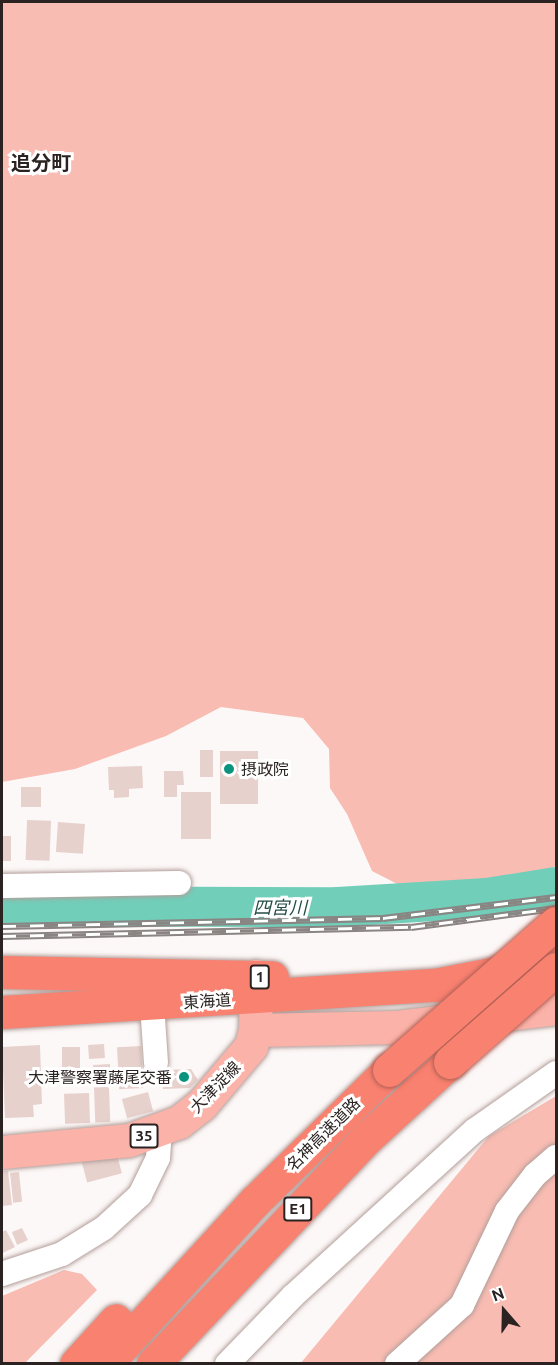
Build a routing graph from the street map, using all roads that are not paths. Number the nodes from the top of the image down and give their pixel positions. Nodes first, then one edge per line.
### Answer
1 (178, 883) dead end
2 (2, 886) edge
3 (556, 923) edge
4 (556, 961) edge
5 (556, 969) edge
6 (10, 972) edge
7 (255, 987) junction
8 (152, 1004) junction
9 (103, 1008) junction
10 (556, 1008) edge
11 (51, 1011) junction
12 (2, 1012) edge
13 (2, 1026) edge
14 (255, 1030) junction
15 (156, 1063) dead end
16 (556, 1073) edge
17 (160, 1131) junction
18 (368, 1137) junction
19 (2, 1152) edge
20 (556, 1157) edge
21 (254, 1202) junction
22 (2, 1274) edge
23 (76, 1364) edge
24 (106, 1364) edge
25 (153, 1364) edge
26 (179, 1364) edge
27 (227, 1364) edge
28 (397, 1364) edge

1 - 2 street
3 - 21 highway, 名神高速道路 / E1, bridge
4 - 7 highway, 東海道 / 1
5 - 18 highway, 名神高速道路 / E1, bridge
6 - 7 highway, 東海道 / 1
6 - 11 highway, 1
7 - 8 highway, 東海道 / 1
7 - 14 main road, 大津淀線 / 35
8 - 9 highway, 東海道 / 1
8 - 15 street
9 - 11 highway, 東海道 / 1
9 - 13 street
10 - 14 main road
11 - 12 highway, 東海道 / 1
14 - 17 main road, 大津淀線 / 35
16 - 27 street
17 - 19 main road, 大津淀線 / 35
17 - 22 street
18 - 25 highway, 名神高速道路 / E1
18 - 26 highway
20 - 28 street
21 - 23 highway
21 - 24 highway, 名神高速道路 / E1

